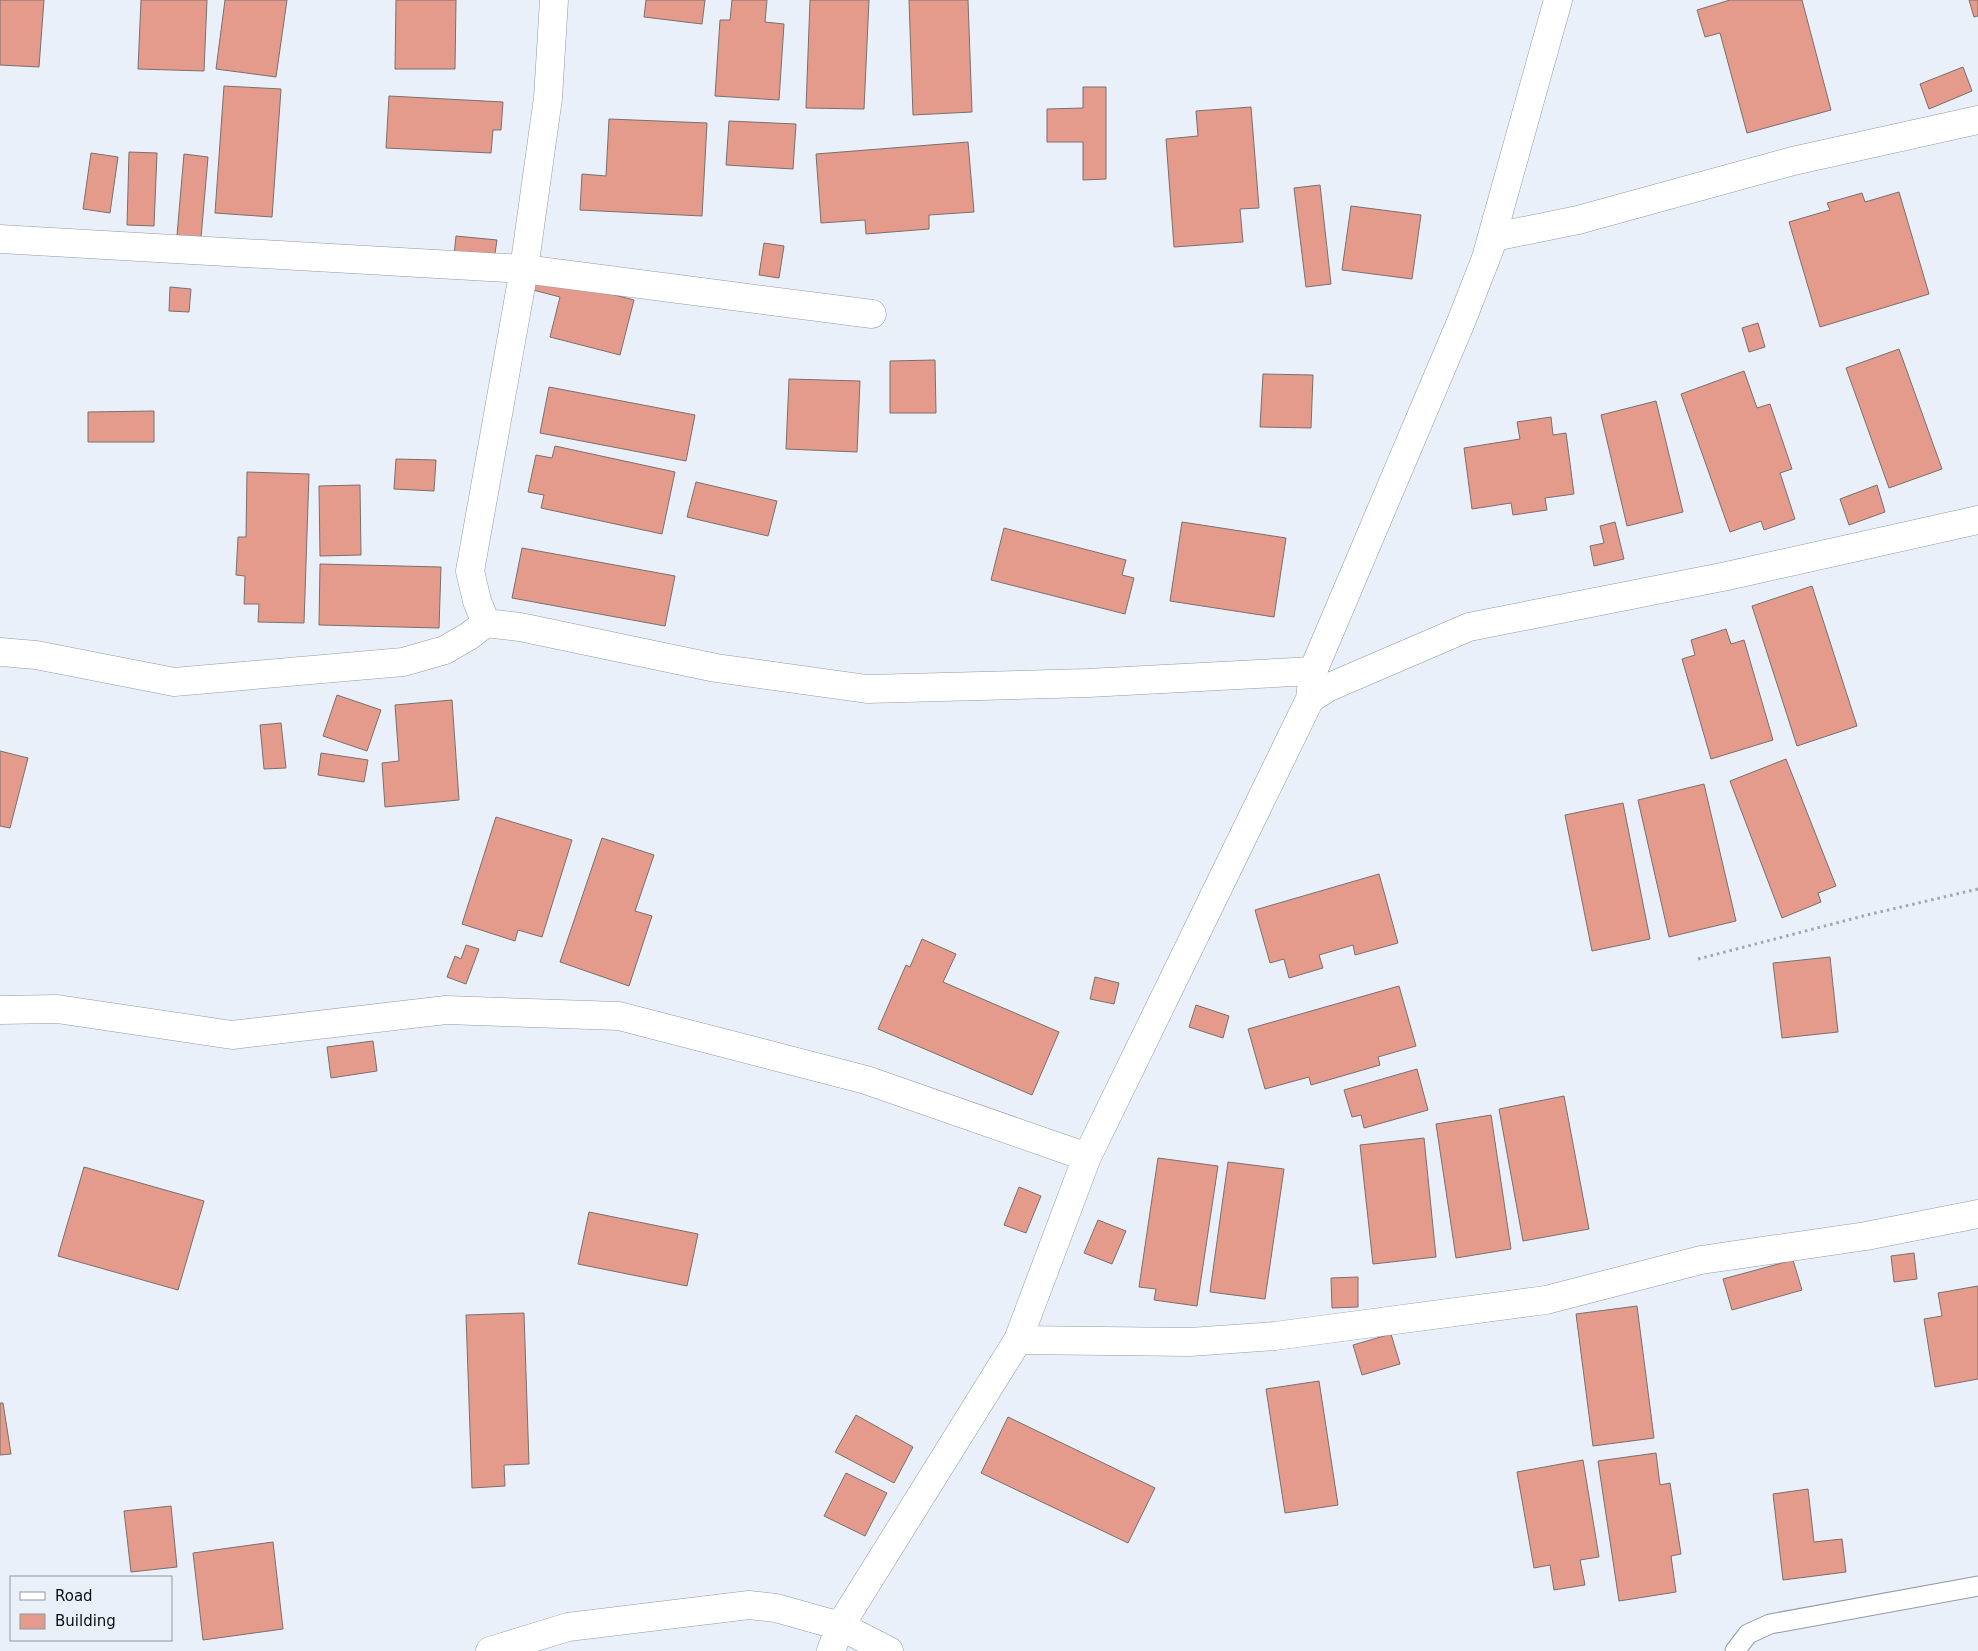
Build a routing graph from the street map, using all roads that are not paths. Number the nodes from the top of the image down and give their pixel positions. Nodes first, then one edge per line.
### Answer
1 (554, 0) edge
2 (1558, 0) edge
3 (1978, 120) edge
4 (0, 239) edge
5 (1486, 258) junction
6 (524, 268) junction
7 (872, 314) dead end
8 (1978, 520) edge
9 (486, 622) junction
10 (0, 652) edge
11 (1313, 671) junction
12 (1310, 698) junction
13 (0, 1010) edge
14 (1087, 1157) junction
15 (1978, 1214) edge
16 (1018, 1340) junction
17 (1978, 1586) edge
18 (840, 1626) junction
19 (490, 1651) edge
20 (831, 1651) edge
21 (889, 1651) edge
22 (1735, 1651) edge

1 - 6 street
2 - 5 street
3 - 5 street
4 - 6 street
5 - 11 street
6 - 7 street
6 - 9 street
8 - 12 street
9 - 10 street
9 - 11 street
11 - 12 street
12 - 14 street
13 - 14 street
14 - 16 street
15 - 16 street
16 - 18 street
17 - 22 lane
18 - 19 street
18 - 20 street
18 - 21 street

